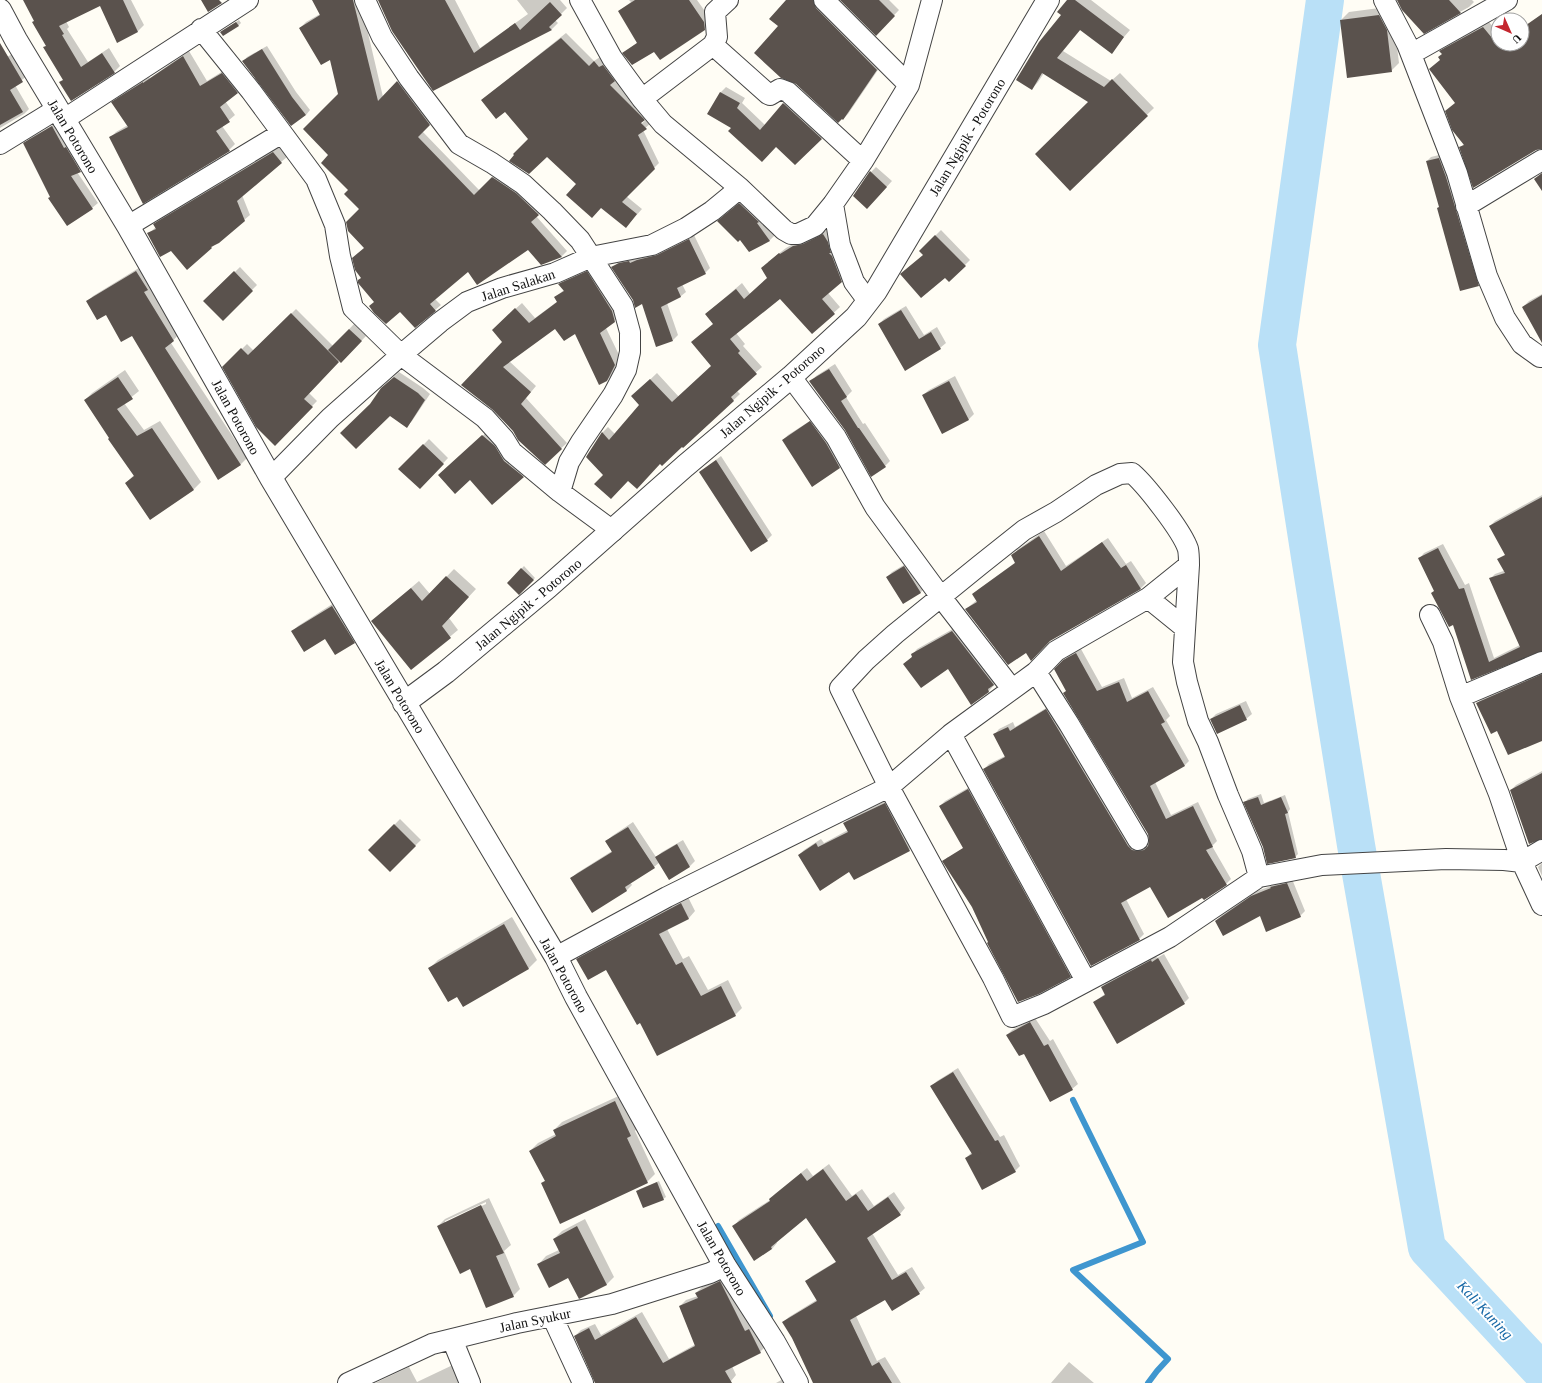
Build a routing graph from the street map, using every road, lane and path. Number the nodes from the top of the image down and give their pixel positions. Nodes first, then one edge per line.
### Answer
1 (248, 0) edge
2 (365, 0) edge
3 (580, 0) edge
4 (728, 0) edge
5 (824, 0) edge
6 (932, 0) edge
7 (1048, 0) edge
8 (1384, 0) edge
9 (1508, 0) edge
10 (0, 10) edge
11 (202, 30) junction
12 (712, 45) junction
13 (1411, 54) junction
14 (909, 85) junction
15 (642, 99) junction
16 (60, 114) junction
17 (282, 133) junction
18 (0, 144) edge
19 (1542, 160) edge
20 (863, 161) junction
21 (740, 188) junction
22 (833, 204) junction
23 (1466, 206) junction
24 (128, 226) junction
25 (591, 257) junction
26 (868, 300) junction
27 (401, 355) junction
28 (1542, 357) edge
29 (791, 377) junction
30 (271, 478) junction
31 (560, 492) junction
32 (614, 531) junction
33 (1189, 565) junction
34 (941, 597) junction
35 (1148, 598) junction
36 (1430, 615) dead end
37 (1185, 628) junction
38 (1542, 662) edge
39 (1036, 672) junction
40 (1012, 688) junction
41 (1460, 697) junction
42 (404, 703) junction
43 (951, 734) junction
44 (889, 787) junction
45 (1138, 840) dead end
46 (1542, 850) edge
47 (1522, 862) junction
48 (1259, 877) junction
49 (1542, 905) edge
50 (556, 957) junction
51 (1086, 981) junction
52 (725, 1266) junction
53 (552, 1316) junction
54 (452, 1339) junction
55 (348, 1383) edge
56 (470, 1383) edge
57 (583, 1383) edge
58 (797, 1383) edge

1 - 11 street
2 - 25 street
3 - 15 street
4 - 12 street
5 - 14 street
6 - 14 street
7 - 26 street, Jalan Ngipik - Potorono
8 - 13 street
9 - 13 street
10 - 16 street, Jalan Potorono
11 - 16 street
11 - 17 street
12 - 15 street
12 - 20 street
13 - 23 street
14 - 20 street
15 - 21 street
16 - 18 street
16 - 24 street, Jalan Potorono
17 - 24 street
17 - 27 street
19 - 23 street
20 - 22 street
21 - 22 street
21 - 25 street, Jalan Salakan
22 - 26 street
23 - 28 street
24 - 30 street, Jalan Potorono
25 - 27 street, Jalan Salakan
25 - 31 street
26 - 29 street, Jalan Ngipik - Potorono
27 - 30 street, Jalan Salakan
27 - 31 street
29 - 32 street, Jalan Ngipik - Potorono
29 - 34 street
30 - 42 street, Jalan Potorono
31 - 32 street
32 - 42 street, Jalan Ngipik - Potorono
33 - 34 street
33 - 35 street
33 - 37 street
34 - 40 street
34 - 44 street
35 - 37 street
35 - 39 street
36 - 41 street
37 - 48 street
38 - 41 street
39 - 40 street
39 - 45 street
40 - 43 street
41 - 47 street
42 - 50 street, Jalan Potorono
43 - 44 street
43 - 51 street
44 - 50 street
44 - 51 street
46 - 47 street
47 - 48 street
47 - 49 street
48 - 51 street
50 - 52 street, Jalan Potorono
52 - 53 street, Jalan Syukur
52 - 58 street, Jalan Potorono
53 - 54 street, Jalan Syukur
53 - 57 street
54 - 55 street, Jalan Syukur
54 - 56 street

